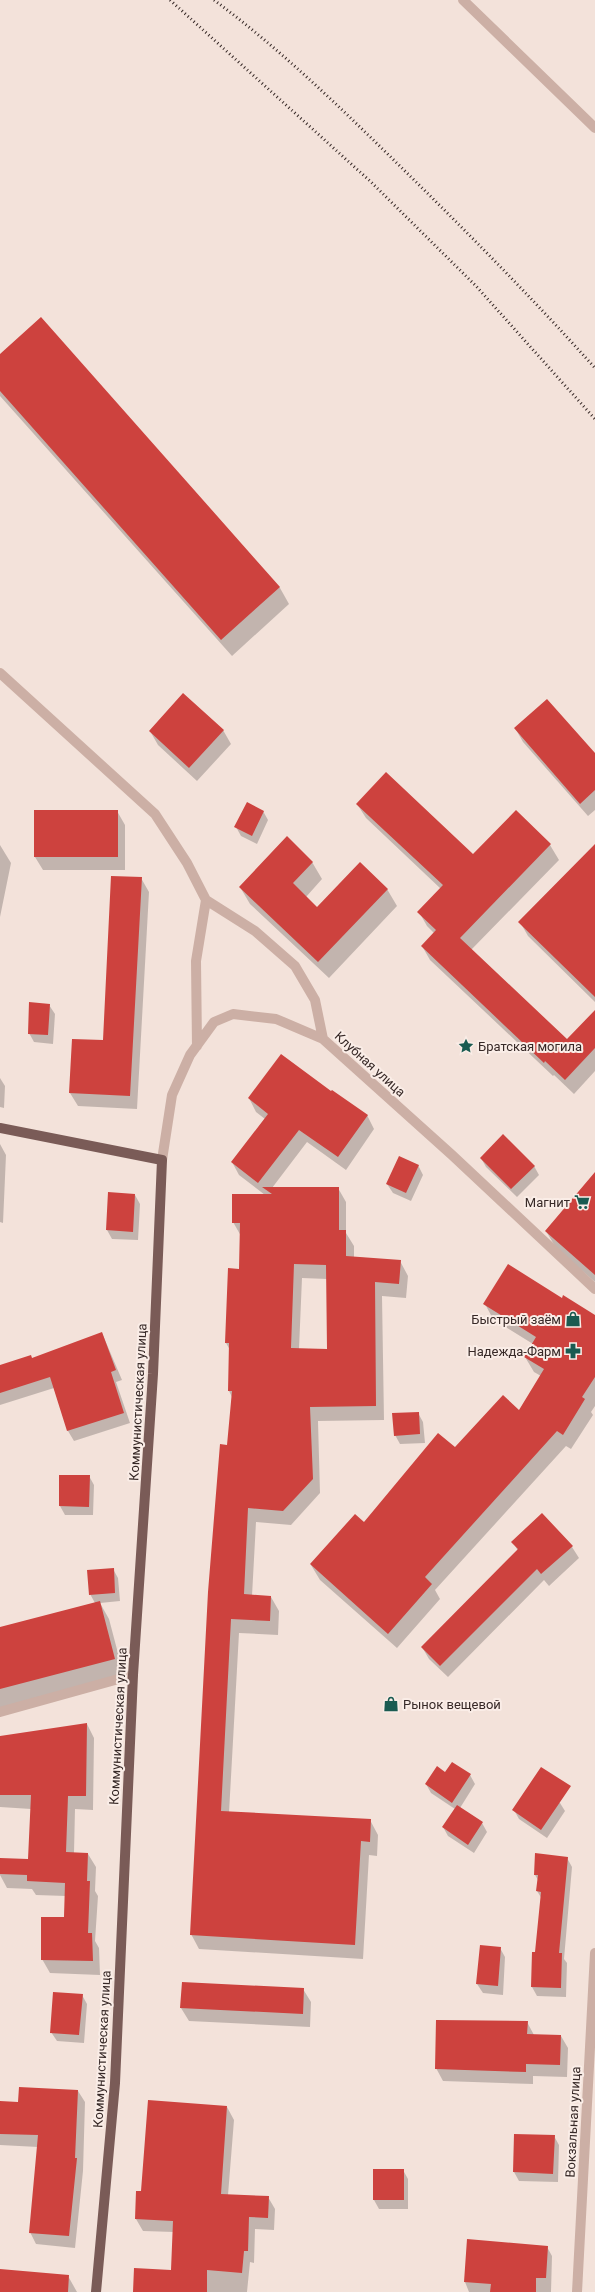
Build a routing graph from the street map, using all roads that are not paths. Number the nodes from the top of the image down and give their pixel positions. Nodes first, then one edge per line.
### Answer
1 (464, 0) edge
2 (595, 128) edge
3 (0, 673) edge
4 (206, 900) junction
5 (323, 1039) junction
6 (197, 1046) junction
7 (0, 1128) edge
8 (162, 1160) junction
9 (595, 1289) edge
10 (133, 1675) junction
11 (0, 1712) edge
12 (595, 1953) edge
13 (96, 2292) edge
14 (577, 2292) edge

1 - 2 street
3 - 4 street
4 - 5 street
4 - 6 street
5 - 6 street, Клубная улица
5 - 9 street, Клубная улица
6 - 8 street, Клубная улица
7 - 8 main road
8 - 10 main road, Коммунистическая улица
10 - 11 street
10 - 13 main road, Коммунистическая улица
12 - 14 street, Вокзальная улица

